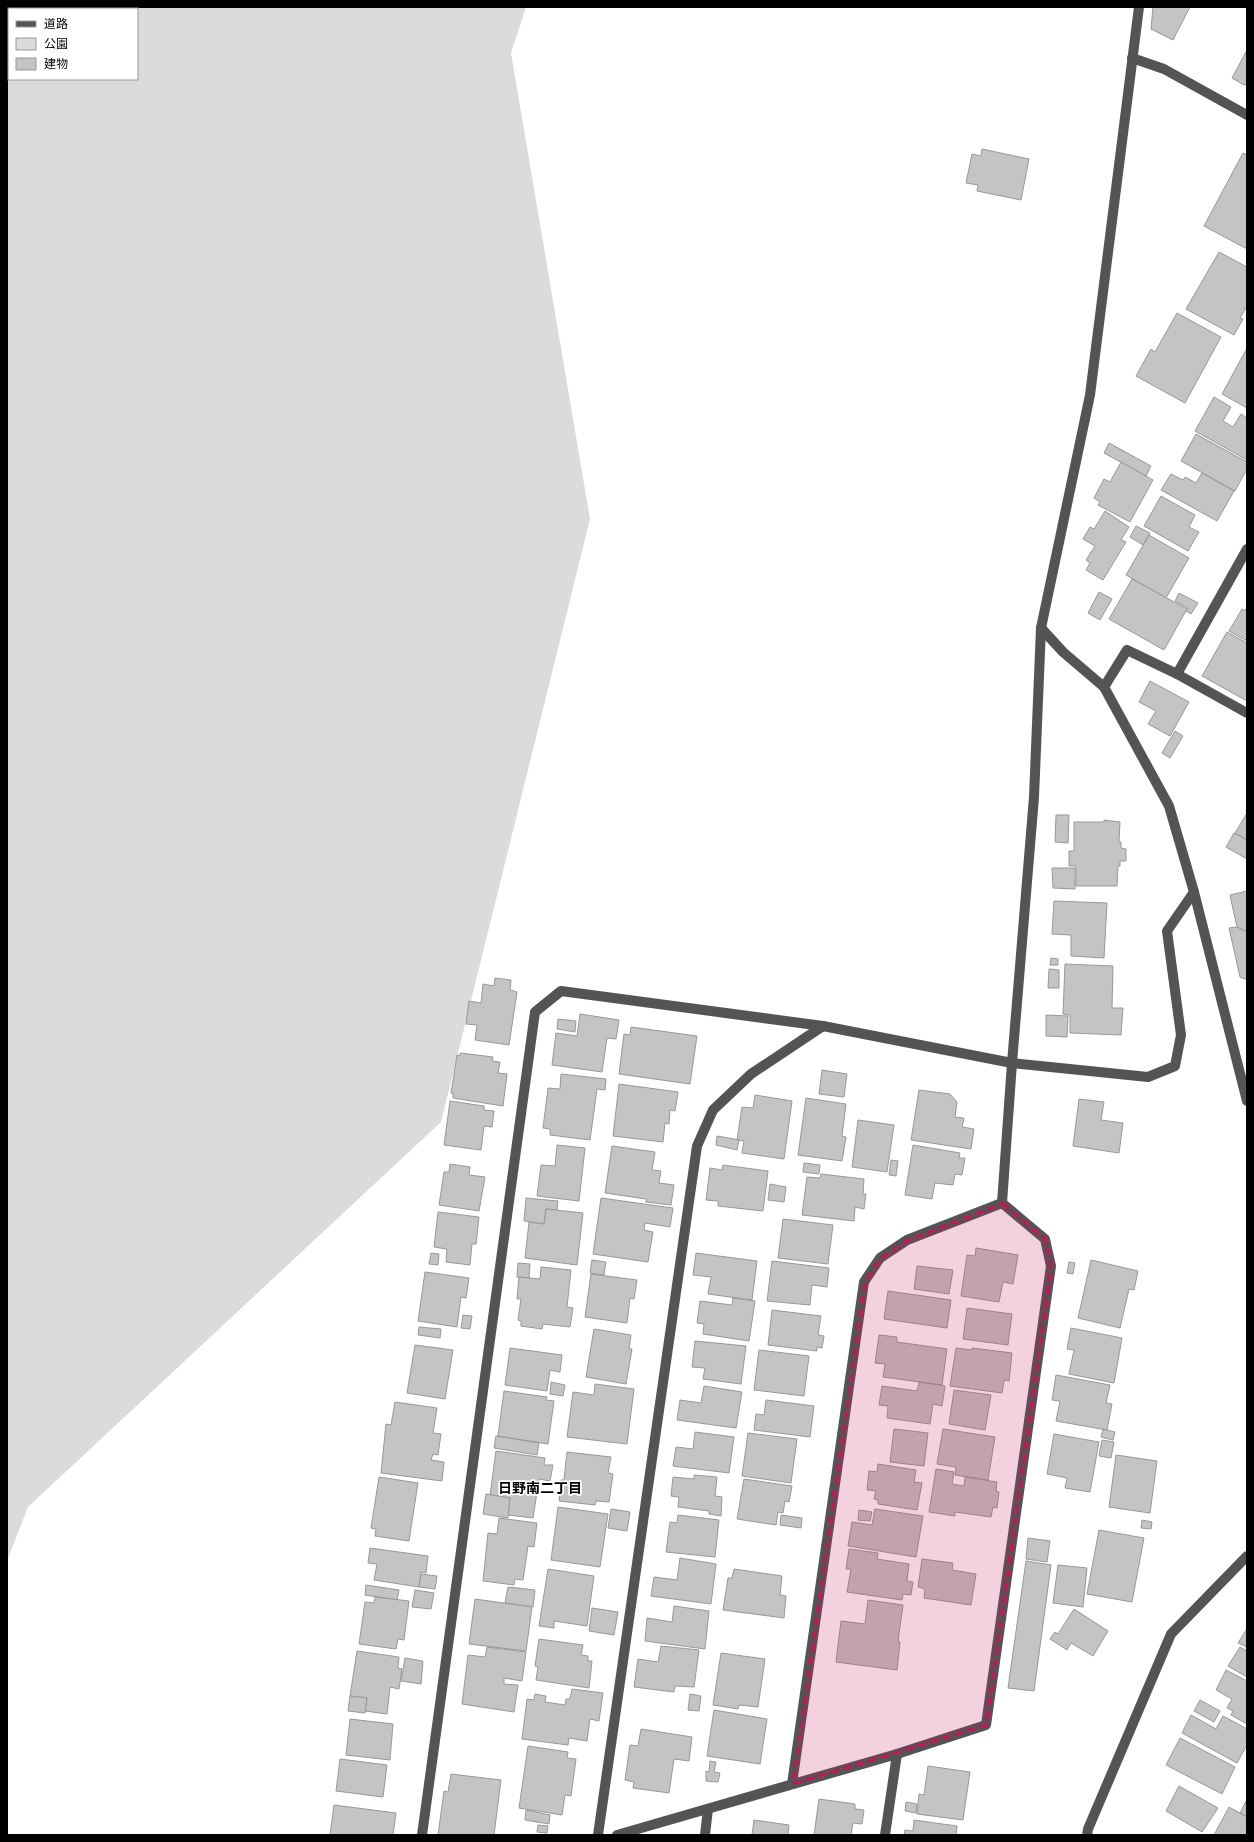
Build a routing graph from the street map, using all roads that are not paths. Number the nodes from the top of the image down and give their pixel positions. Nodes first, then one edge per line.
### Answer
1 (1139, 7) edge
2 (1132, 58) junction
3 (1247, 115) edge
4 (1247, 549) edge
5 (1041, 628) junction
6 (1177, 674) junction
7 (1104, 687) junction
8 (1247, 713) edge
9 (1194, 892) junction
10 (823, 1026) junction
11 (1012, 1063) junction
12 (1247, 1101) edge
13 (1002, 1203) junction
14 (1247, 1556) edge
15 (897, 1754) junction
16 (792, 1784) junction
17 (708, 1809) junction
18 (422, 1835) edge
19 (598, 1835) edge
20 (617, 1835) edge
21 (704, 1835) edge
22 (885, 1835) edge
23 (1087, 1835) edge

1 - 2 street
2 - 3 street
2 - 5 street
4 - 6 street
5 - 7 street
5 - 11 street
6 - 7 street
6 - 8 street
7 - 9 street
9 - 11 street
9 - 12 street
10 - 11 street
10 - 18 street
10 - 19 street
11 - 13 street
13 - 15 street
13 - 16 street
14 - 23 street
15 - 16 street
15 - 22 street
16 - 17 street
17 - 20 street
17 - 21 street

